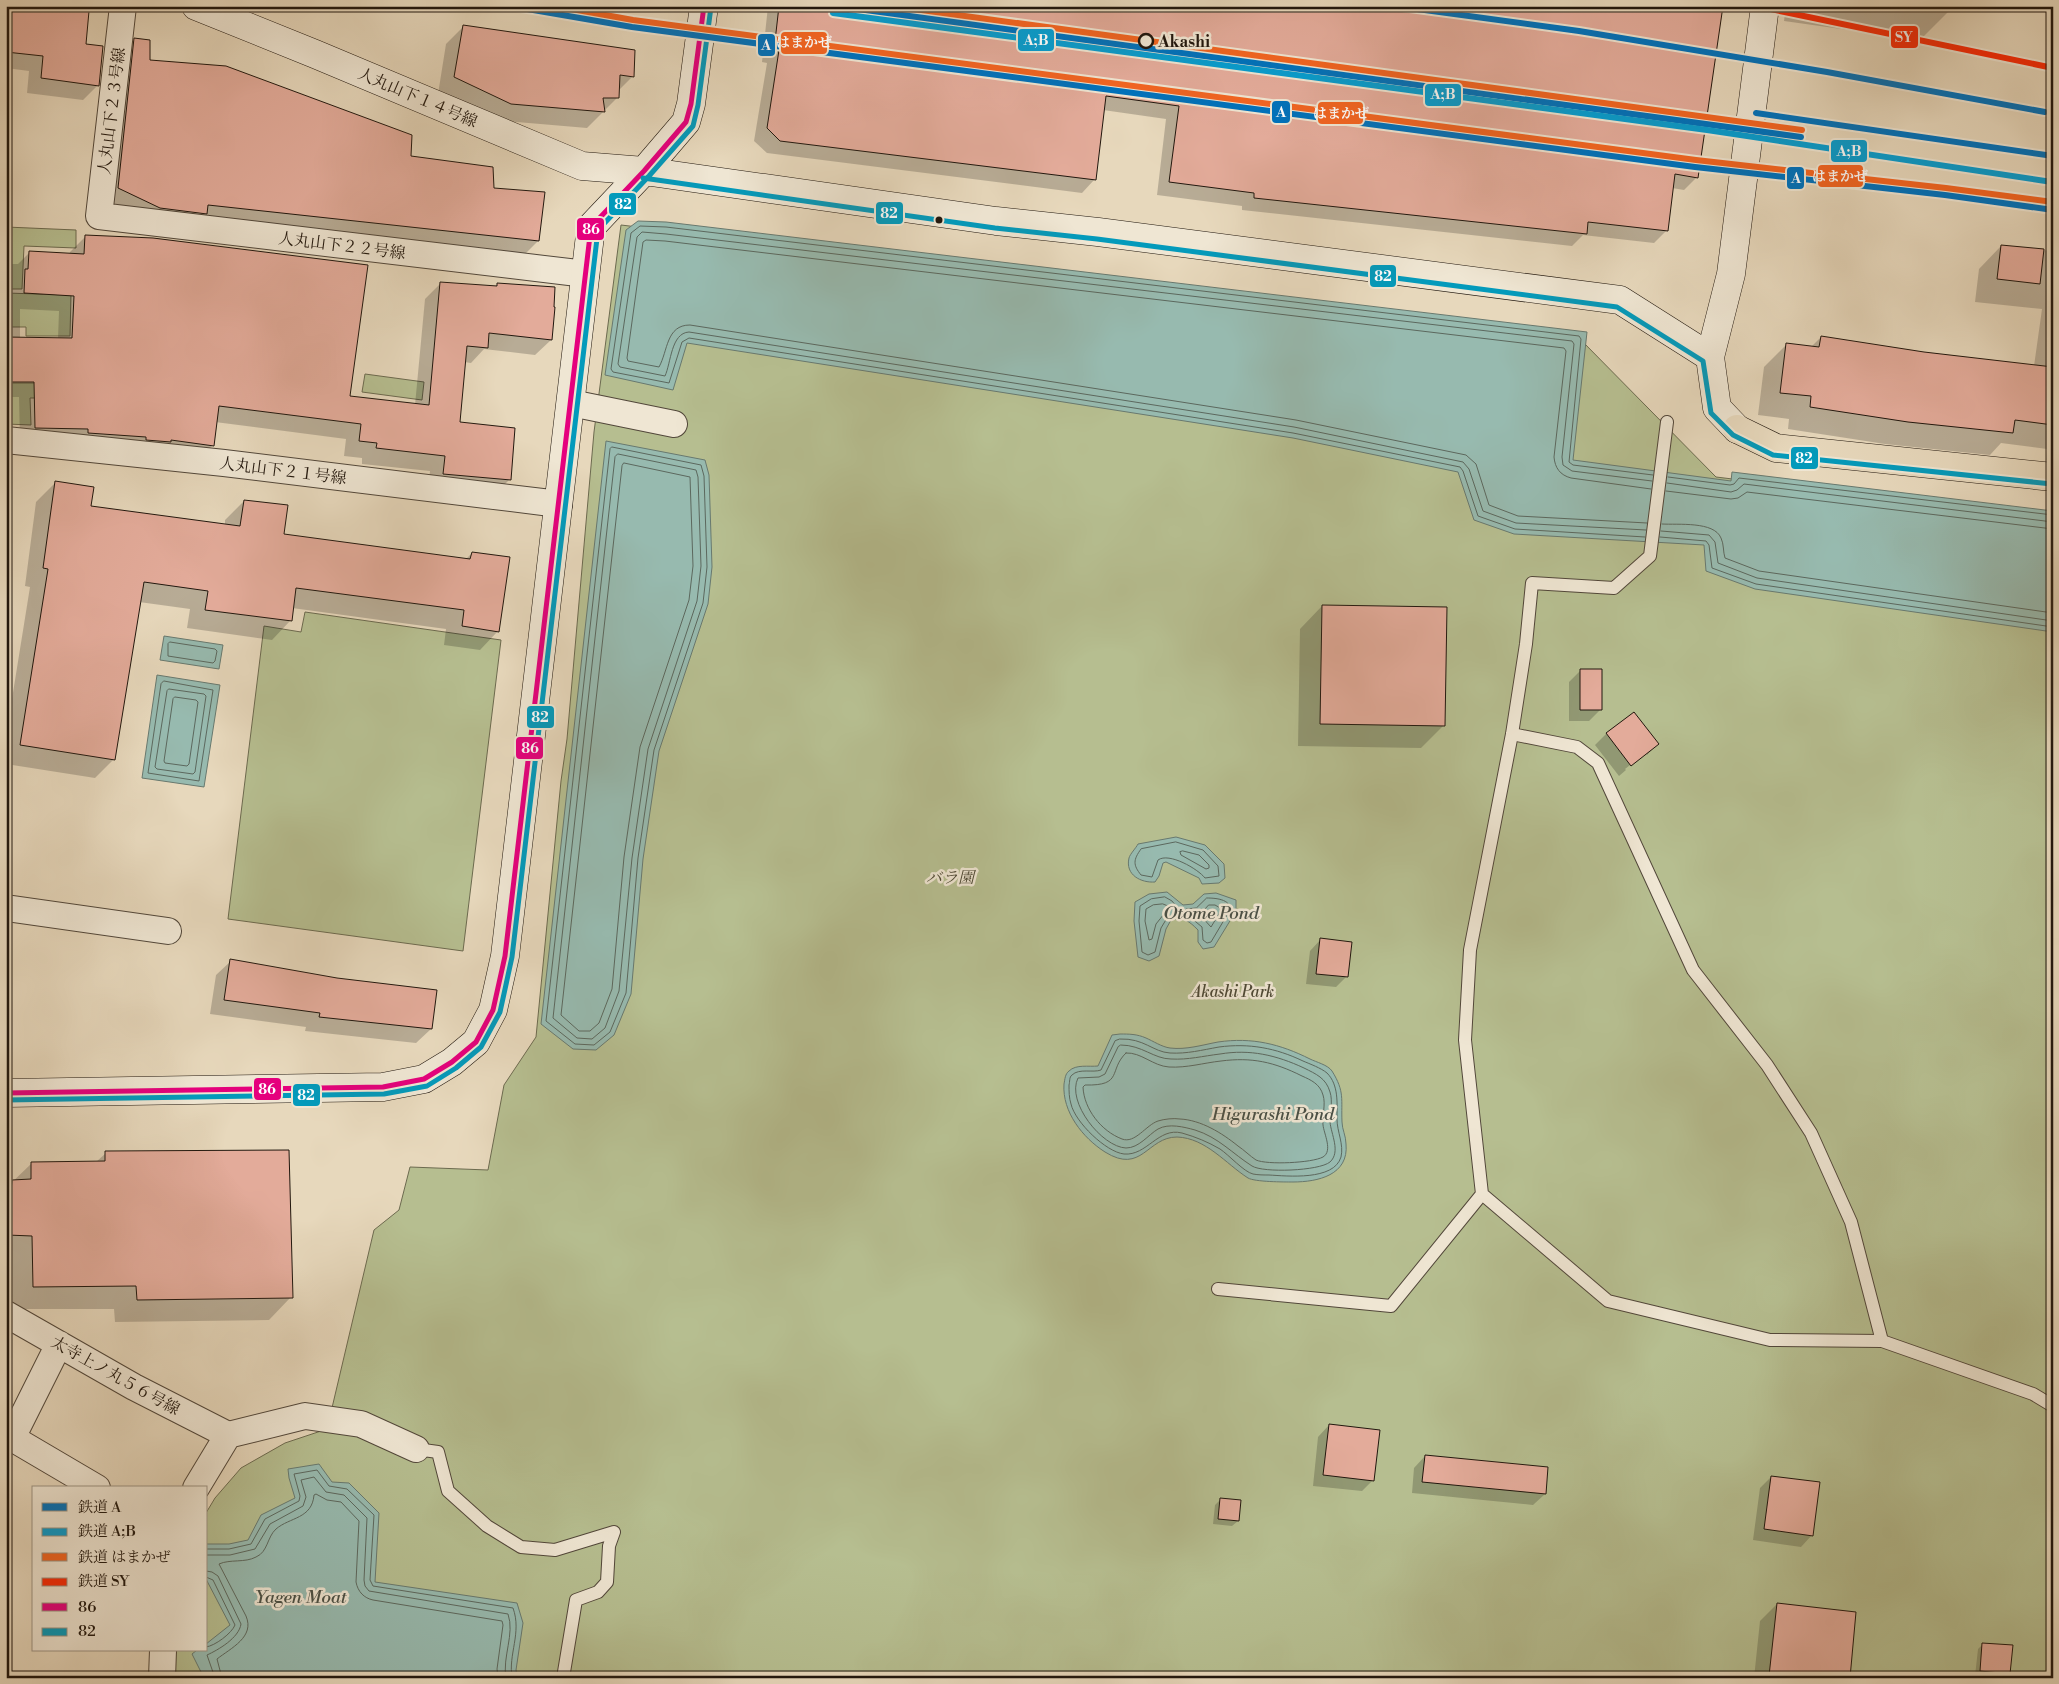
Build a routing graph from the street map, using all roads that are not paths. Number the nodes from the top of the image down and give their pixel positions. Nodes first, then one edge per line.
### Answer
1 (123, 6) edge
2 (196, 6) edge
3 (704, 6) edge
4 (1765, 6) edge
5 (644, 171) junction
6 (98, 216) joint
7 (586, 274) junction
8 (1710, 357) junction
9 (583, 405) junction
10 (1667, 422) dead end
11 (674, 424) dead end
12 (1737, 429) joint
13 (6, 440) edge
14 (2053, 478) edge
15 (559, 504) junction
16 (1512, 734) junction
17 (6, 908) edge
18 (168, 931) dead end
19 (6, 1093) edge
20 (1482, 1194) junction
21 (1218, 1288) dead end
22 (6, 1314) edge
23 (1882, 1341) junction
24 (59, 1344) junction
25 (2053, 1406) edge
26 (228, 1435) junction
27 (416, 1449) joint
28 (94, 1486) edge
29 (197, 1486) edge
30 (163, 1652) edge
31 (162, 1678) edge
32 (563, 1678) edge

1 - 6 street, 人丸山下２３号線
2 - 5 street, 人丸山下１４号線
3 - 5 street
4 - 8 street
5 - 7 street
5 - 8 street, 人丸山下１４号線
6 - 7 street, 人丸山下２２号線
7 - 9 street
8 - 12 street
9 - 11 street
9 - 15 street
10 - 16 lane
12 - 14 main road
13 - 15 street, 人丸山下２１号線
15 - 19 street
16 - 20 lane
16 - 23 lane
17 - 18 street
20 - 21 lane
20 - 23 lane
22 - 24 street, 太寺上ノ丸５６号線
23 - 25 lane
24 - 26 street, 太寺上ノ丸５６号線
24 - 28 street
26 - 27 street
26 - 29 street
27 - 32 lane
30 - 31 street

